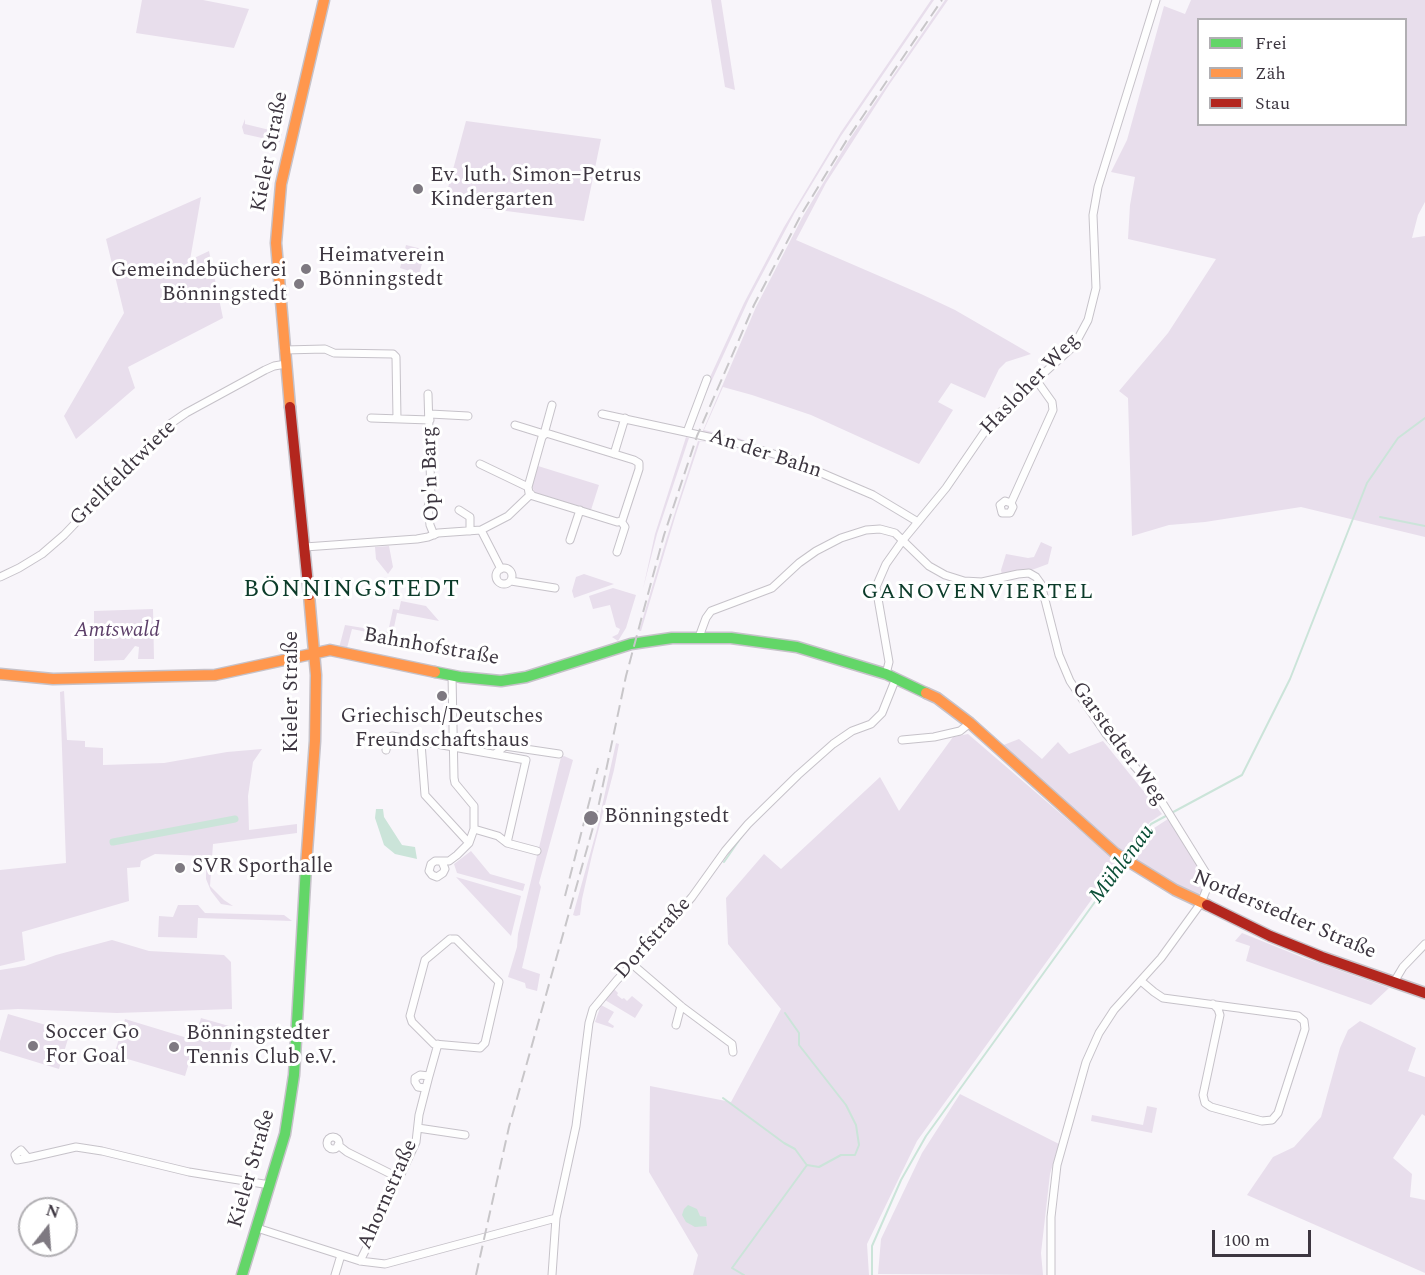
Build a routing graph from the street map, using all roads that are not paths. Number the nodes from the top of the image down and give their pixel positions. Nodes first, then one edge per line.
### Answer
1 (324, 0) edge
2 (1156, 0) edge
3 (284, 350) junction
4 (286, 364) junction
5 (707, 379) dead end
6 (1037, 381) junction
7 (428, 394) dead end
8 (552, 405) dead end
9 (602, 414) dead end
10 (468, 416) dead end
11 (430, 417) junction
12 (371, 418) dead end
13 (625, 418) junction
14 (397, 419) junction
15 (515, 425) dead end
16 (687, 432) junction
17 (544, 434) junction
18 (614, 454) junction
19 (480, 464) dead end
20 (529, 490) junction
21 (1011, 503) dead end
22 (459, 510) dead end
23 (580, 510) junction
24 (621, 521) junction
25 (918, 522) junction
26 (481, 530) junction
27 (470, 531) junction
28 (431, 536) junction
29 (570, 540) dead end
30 (903, 540) junction
31 (305, 547) junction
32 (617, 552) dead end
33 (501, 569) junction
34 (0, 577) edge
35 (511, 581) junction
36 (555, 588) dead end
37 (699, 637) junction
38 (643, 642) joint
39 (315, 652) junction
40 (0, 674) edge
41 (452, 675) junction
42 (891, 676) junction
43 (970, 723) junction
44 (902, 740) dead end
45 (421, 743) junction
46 (454, 749) junction
47 (386, 750) dead end
48 (495, 754) junction
49 (559, 754) dead end
50 (474, 829) junction
51 (469, 843) junction
52 (507, 843) junction
53 (537, 851) dead end
54 (442, 862) dead end
55 (1201, 903) junction
56 (1425, 944) edge
57 (632, 964) junction
58 (1141, 981) junction
59 (1394, 982) junction
60 (1425, 993) edge
61 (1213, 1004) junction
62 (681, 1006) junction
63 (676, 1025) dead end
64 (438, 1044) junction
65 (733, 1052) dead end
66 (429, 1076) junction
67 (425, 1088) junction
68 (417, 1128) junction
69 (465, 1135) dead end
70 (338, 1145) dead end
71 (28, 1158) dead end
72 (399, 1178) junction
73 (270, 1185) junction
74 (556, 1218) junction
75 (257, 1228) junction
76 (341, 1255) junction
77 (360, 1261) junction
78 (242, 1275) edge
79 (335, 1275) edge
80 (552, 1275) edge
81 (1051, 1275) edge

1 - 3 main road, Kieler Straße
2 - 6 street, Hasloher Weg
3 - 4 main road, Kieler Straße
3 - 14 street
4 - 31 main road, Kieler Straße
4 - 34 street, Grellfeldtwiete
5 - 16 street
6 - 21 street
6 - 25 street, Hasloher Weg
7 - 11 street, Op'n Barg
8 - 17 street
9 - 13 street, An der Bahn
10 - 11 street, Op'n Barg
11 - 14 street
11 - 28 street, Op'n Barg
12 - 14 street
13 - 16 street, An der Bahn
13 - 18 street
15 - 17 street
16 - 25 street, An der Bahn
17 - 18 street
17 - 20 street
18 - 24 street
19 - 20 street
20 - 23 street
20 - 26 street
22 - 27 street
23 - 24 street
23 - 29 street
24 - 32 street
25 - 30 street, Hasloher Weg
26 - 27 street
26 - 33 street
27 - 28 street
28 - 31 street
30 - 37 street, Garstedter Weg
30 - 42 street, Hasloher Weg
30 - 55 street, Garstedter Weg
31 - 39 main road, Kieler Straße
33 - 35 street
33 - 35 street
35 - 36 street
37 - 38 main road, Norderstedter Straße
37 - 42 main road, Norderstedter Straße
38 - 41 main road, Bahnhofstraße
39 - 40 main road, Bahnhofstraße
39 - 41 main road, Bahnhofstraße
39 - 73 main road, Kieler Straße
41 - 46 street
42 - 43 main road, Norderstedter Straße
42 - 57 street, Dorfstraße
43 - 44 street
43 - 55 main road, Norderstedter Straße
45 - 46 street
45 - 47 street
45 - 51 street
46 - 48 street
46 - 50 street
48 - 49 street
48 - 52 street
50 - 51 street
50 - 52 street
51 - 54 street
52 - 53 street
55 - 58 street
55 - 59 main road, Norderstedter Straße
56 - 59 street
57 - 62 street
57 - 74 street, Dorfstraße
58 - 61 street
58 - 81 street
59 - 60 main road, Norderstedter Straße
61 - 61 street
62 - 63 street
62 - 65 street
64 - 64 street
64 - 66 street, Ahornstraße
66 - 67 street, Ahornstraße
66 - 67 street, Ahornstraße
67 - 68 street, Ahornstraße
68 - 69 street, Ahornstraße
68 - 72 street, Ahornstraße
70 - 72 street
71 - 73 street
72 - 77 street, Ahornstraße
73 - 75 main road, Kieler Straße
74 - 77 street
74 - 80 street, Dorfstraße
75 - 76 street
75 - 78 main road, Kieler Straße
76 - 77 street
76 - 79 street

